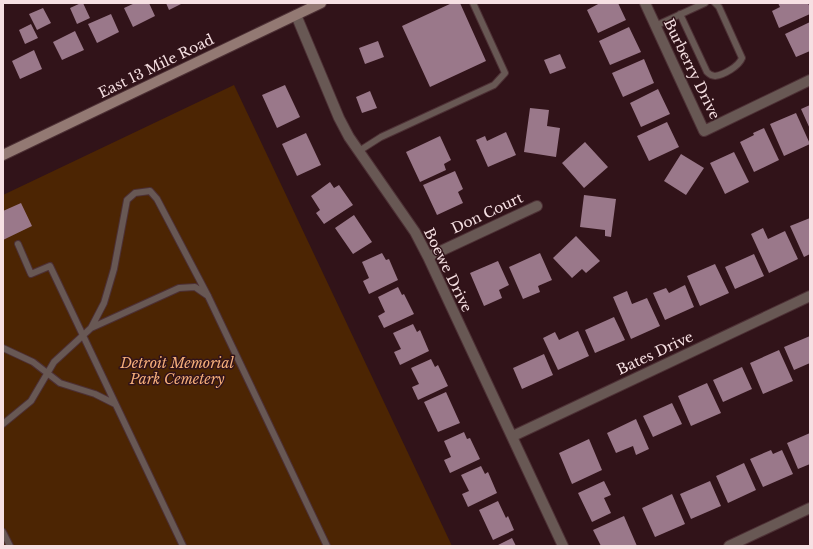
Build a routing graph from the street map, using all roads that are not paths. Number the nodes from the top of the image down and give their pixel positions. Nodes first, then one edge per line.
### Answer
1 (321, 3) edge
2 (473, 3) edge
3 (645, 3) edge
4 (705, 3) edge
5 (715, 3) edge
6 (680, 14) junction
7 (296, 15) junction
8 (655, 26) junction
9 (810, 80) edge
10 (359, 151) junction
11 (3, 154) edge
12 (537, 206) dead end
13 (18, 244) dead end
14 (428, 257) junction
15 (208, 296) junction
16 (810, 296) edge
17 (91, 328) junction
18 (82, 336) junction
19 (3, 348) edge
20 (47, 373) junction
21 (115, 404) junction
22 (3, 424) edge
23 (513, 436) junction
24 (810, 508) edge
25 (3, 532) edge
26 (10, 546) edge
27 (183, 546) edge
28 (327, 546) edge
29 (563, 546) edge
30 (729, 546) edge

1 - 7 main road, East 13 Mile Road
2 - 10 lane
3 - 8 street, Burberry Drive
4 - 6 lane
5 - 6 lane
6 - 8 lane
7 - 10 street, Boewe Drive
7 - 11 main road, East 13 Mile Road
8 - 9 street, Burberry Drive
10 - 14 street, Boewe Drive
12 - 14 street, Don Court
13 - 18 lane
14 - 23 street, Boewe Drive
15 - 17 lane
15 - 17 lane
15 - 28 lane
16 - 23 street, Bates Drive
17 - 18 lane
18 - 20 lane
18 - 21 lane
19 - 20 lane
20 - 21 lane
20 - 22 lane
21 - 27 lane
23 - 29 street, Boewe Drive
24 - 30 street
25 - 26 lane

